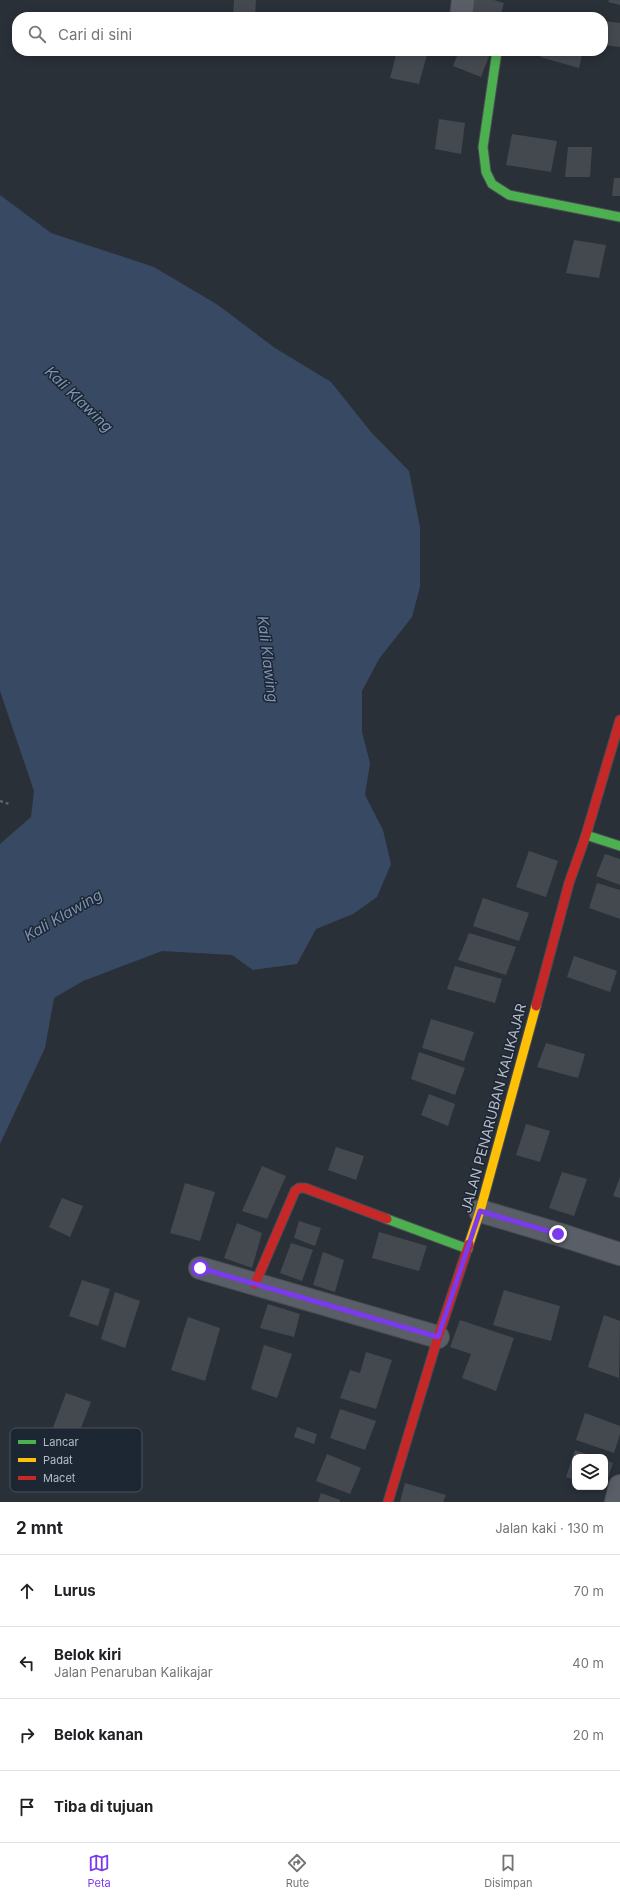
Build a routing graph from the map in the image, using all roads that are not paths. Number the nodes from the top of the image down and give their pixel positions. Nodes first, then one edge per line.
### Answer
1 (463, 0) edge
2 (462, 12) edge
3 (496, 56) edge
4 (620, 217) edge
5 (620, 720) edge
6 (586, 835) junction
7 (620, 846) edge
8 (480, 1211) junction
9 (468, 1249) junction
10 (620, 1254) edge
11 (200, 1268) dead end
12 (255, 1284) junction
13 (438, 1337) junction
14 (620, 1486) edge
15 (388, 1502) edge
16 (616, 1502) edge

1 - 2 street
3 - 4 street
5 - 6 street, JALAN PENARUBAN KALIKAJAR
6 - 7 street
6 - 8 street, JALAN PENARUBAN KALIKAJAR
8 - 9 street, JALAN PENARUBAN KALIKAJAR
8 - 10 street
9 - 12 street
9 - 13 street, JALAN PENARUBAN KALIKAJAR
11 - 12 street
12 - 13 street
13 - 15 street, JALAN PENARUBAN KALIKAJAR
14 - 16 street

